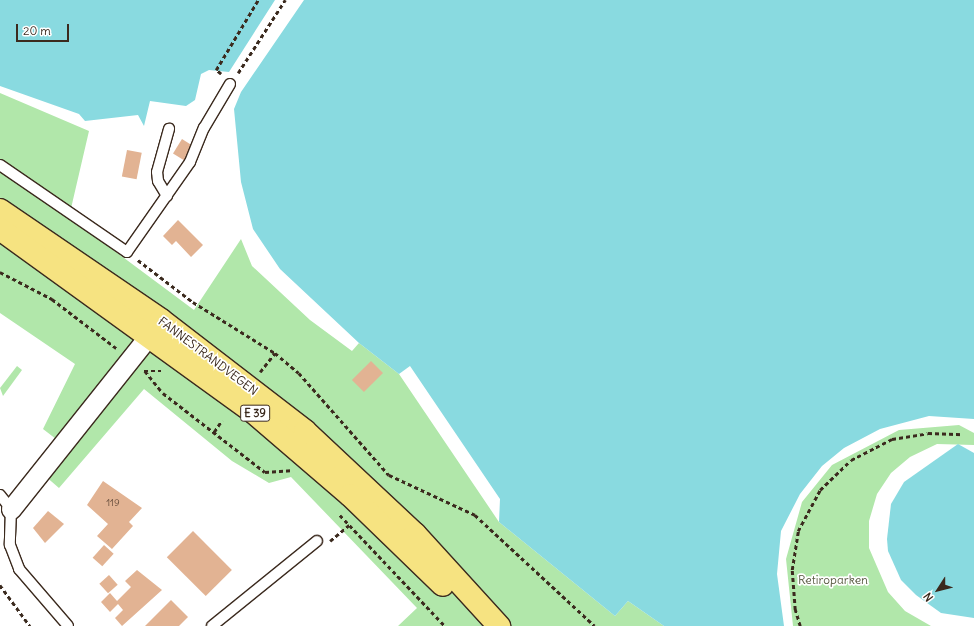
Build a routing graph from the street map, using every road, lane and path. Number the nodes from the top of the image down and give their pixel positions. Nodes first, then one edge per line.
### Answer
1 (258, 0) edge
2 (285, 0) edge
3 (216, 70) dead end
4 (230, 84) joint
5 (169, 129) dead end
6 (0, 165) edge
7 (167, 196) junction
8 (0, 210) edge
9 (0, 230) edge
10 (128, 252) junction
11 (0, 272) edge
12 (155, 328) junction
13 (116, 348) dead end
14 (275, 353) junction
15 (141, 368) dead end
16 (145, 371) junction
17 (260, 372) dead end
18 (168, 374) dead end
19 (222, 420) dead end
20 (214, 432) junction
21 (963, 434) dead end
22 (288, 464) dead end
23 (293, 469) junction
24 (298, 473) dead end
25 (5, 502) edge
26 (338, 514) dead end
27 (349, 524) junction
28 (317, 541) joint
29 (0, 586) edge
30 (30, 626) edge
31 (68, 626) edge
32 (212, 626) edge
33 (445, 626) edge
34 (486, 626) edge
35 (498, 626) edge
36 (595, 626) edge
37 (800, 626) edge

1 - 3 path
2 - 4 path
4 - 7 lane
5 - 7 lane
6 - 10 lane
7 - 10 lane
8 - 12 highway, FANNESTRANDVEGEN / E 39
9 - 12 highway, FANNESTRANDVEGEN / E 39
10 - 14 path
11 - 13 path
12 - 25 street
12 - 34 highway, FANNESTRANDVEGEN / E 39
12 - 35 highway, FANNESTRANDVEGEN / E 39
14 - 17 path
14 - 36 path
15 - 16 path
16 - 18 path
16 - 20 path
19 - 20 path
20 - 23 path
21 - 37 path
22 - 23 path
23 - 24 path
25 - 31 lane
26 - 27 path
27 - 28 path
27 - 33 path
28 - 32 lane
29 - 30 path

